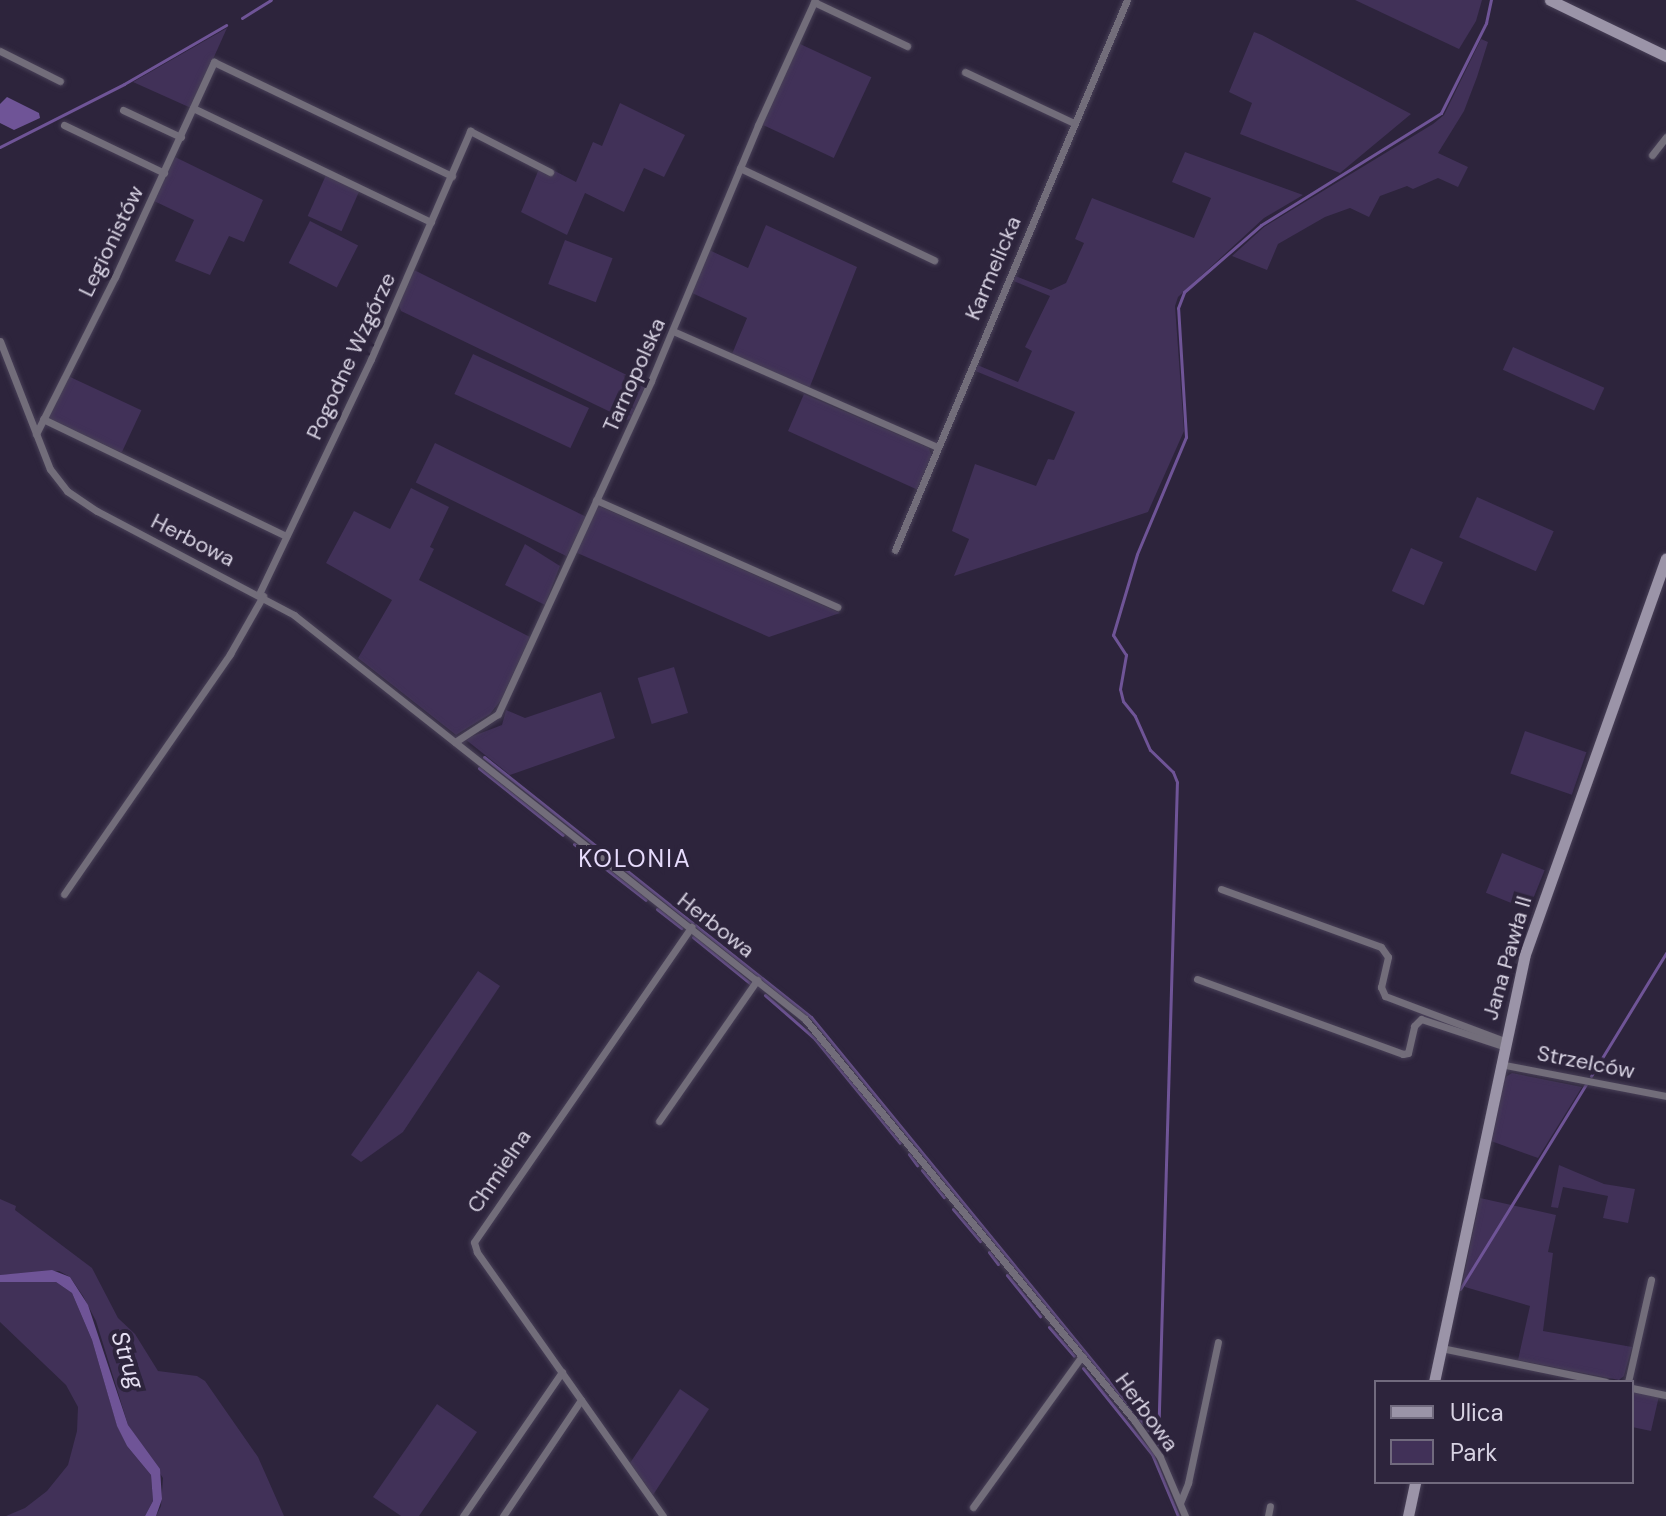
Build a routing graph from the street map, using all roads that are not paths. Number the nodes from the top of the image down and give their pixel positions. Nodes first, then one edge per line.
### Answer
1 (1127, 0) edge
2 (1550, 0) edge
3 (815, 1) edge
4 (907, 46) dead end
5 (0, 51) edge
6 (1666, 56) edge
7 (965, 72) dead end
8 (60, 81) dead end
9 (193, 108) junction
10 (123, 110) dead end
11 (1074, 123) junction
12 (64, 125) dead end
13 (181, 137) junction
14 (1666, 137) edge
15 (1652, 155) dead end
16 (740, 168) junction
17 (550, 172) dead end
18 (164, 173) junction
19 (452, 176) junction
20 (431, 222) junction
21 (934, 260) dead end
22 (673, 331) junction
23 (0, 341) edge
24 (43, 419) junction
25 (36, 434) junction
26 (937, 447) junction
27 (596, 500) junction
28 (286, 536) junction
29 (895, 550) dead end
30 (1666, 559) edge
31 (261, 595) junction
32 (837, 607) dead end
33 (455, 742) junction
34 (1221, 889) dead end
35 (64, 894) dead end
36 (691, 927) junction
37 (1197, 979) dead end
38 (757, 980) junction
39 (1503, 1043) junction
40 (1500, 1064) junction
41 (1666, 1096) edge
42 (659, 1121) dead end
43 (1651, 1280) dead end
44 (1218, 1342) dead end
45 (1441, 1348) junction
46 (1082, 1356) junction
47 (562, 1372) junction
48 (1434, 1380) edge
49 (1596, 1380) edge
50 (1628, 1380) edge
51 (1634, 1388) edge
52 (1666, 1395) edge
53 (581, 1400) junction
54 (1415, 1484) edge
55 (1180, 1503) junction
56 (1270, 1506) dead end
57 (973, 1507) dead end
58 (463, 1516) edge
59 (503, 1516) edge
60 (663, 1516) edge
61 (1185, 1516) edge
62 (1268, 1516) edge
63 (1408, 1516) edge

1 - 11 street, Karmelicka
2 - 6 street
3 - 4 street
3 - 16 street, Tarnopolska
5 - 8 street
7 - 11 street
9 - 13 street, Legionistów
9 - 19 street, Legionistów
9 - 20 street
10 - 13 street
11 - 26 street, Karmelicka
12 - 18 street
13 - 18 street, Legionistów
14 - 15 street
16 - 21 street
16 - 22 street, Tarnopolska
17 - 19 street, Pogodne Wzgórze
18 - 24 street, Legionistów
19 - 20 street, Pogodne Wzgórze
20 - 28 street, Pogodne Wzgórze
22 - 26 street
22 - 27 street, Tarnopolska
23 - 25 street, Herbowa
24 - 25 street, Legionistów
24 - 28 street
25 - 31 street, Herbowa
26 - 29 street, Karmelicka
27 - 32 street
27 - 33 street, Tarnopolska
28 - 31 street, Pogodne Wzgórze
30 - 39 street, Jana Pawła II
31 - 33 street, Herbowa
31 - 35 street, Pogodne Wzgórze
33 - 36 street, Herbowa
34 - 39 street
36 - 38 street, Herbowa
36 - 47 street, Chmielna
37 - 39 street
38 - 42 street
38 - 46 street, Herbowa
39 - 40 street, Jana Pawła II
40 - 41 street, Strzelców
40 - 45 street, Jana Pawła II
43 - 50 street
44 - 55 street
45 - 48 street, Jana Pawła II
45 - 49 street
46 - 55 street, Herbowa
46 - 57 street
47 - 53 street, Chmielna
47 - 58 street
51 - 52 street
53 - 59 street
53 - 60 street, Chmielna
54 - 63 street
55 - 61 street, Herbowa
56 - 62 street

